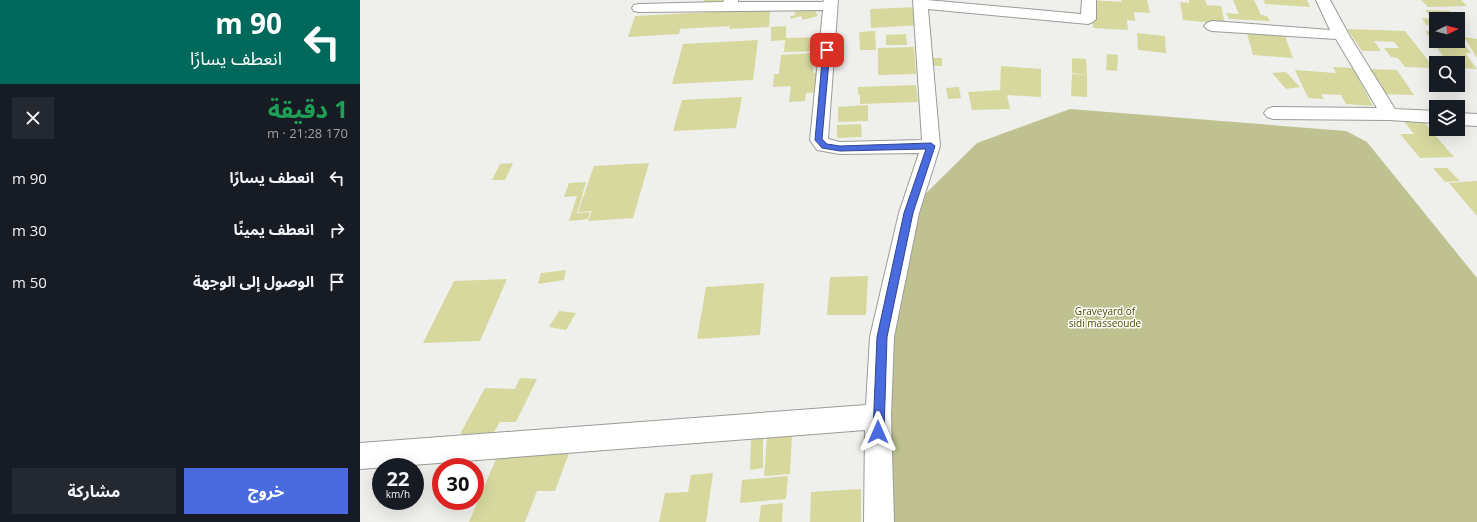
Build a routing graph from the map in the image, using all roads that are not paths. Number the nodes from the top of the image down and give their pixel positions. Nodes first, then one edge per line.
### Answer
1 (1089, 0) edge
2 (1323, 0) edge
3 (920, 2) edge
4 (731, 3) edge
5 (831, 3) edge
6 (972, 4) edge
7 (639, 8) dead end
8 (1212, 26) dead end
9 (1341, 35) junction
10 (1273, 113) dead end
11 (1389, 114) junction
12 (1429, 117) edge
13 (1465, 119) edge
14 (1477, 120) edge
15 (931, 146) junction
16 (878, 417) junction
17 (360, 456) edge
18 (880, 522) edge

1 - 6 street
2 - 9 street
3 - 6 street
3 - 15 street
4 - 5 street
4 - 7 street
5 - 15 street
8 - 9 street
9 - 11 street
10 - 11 street
11 - 12 street
13 - 14 street
15 - 16 street
16 - 17 street
16 - 18 street

